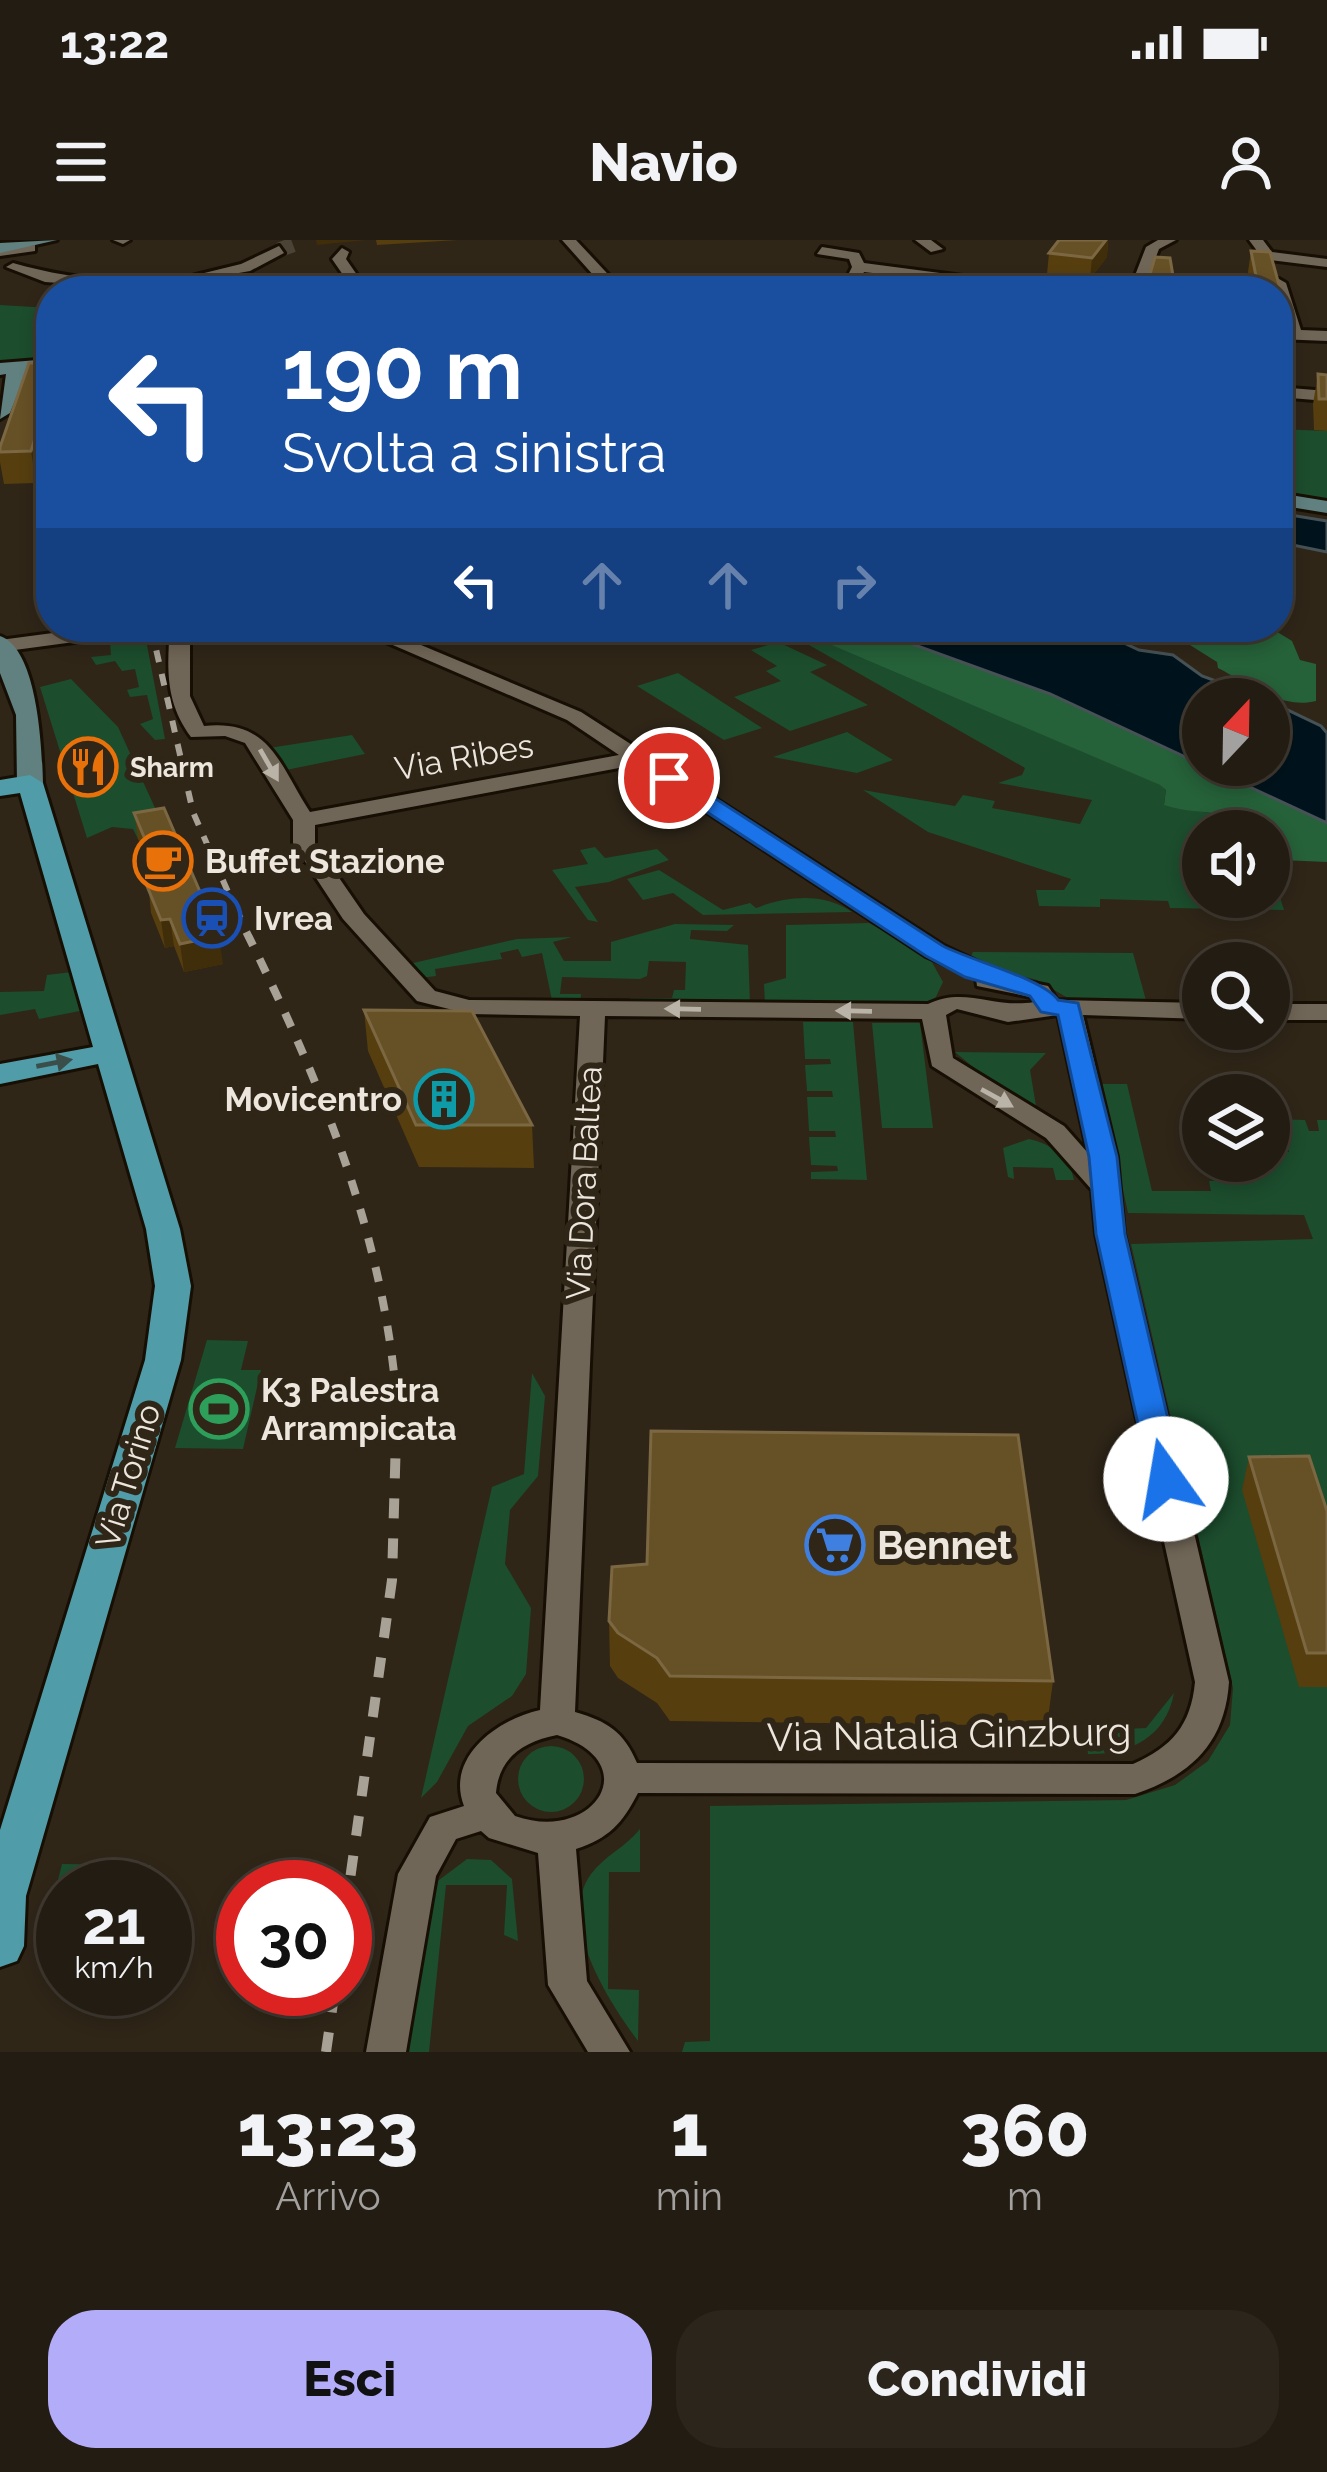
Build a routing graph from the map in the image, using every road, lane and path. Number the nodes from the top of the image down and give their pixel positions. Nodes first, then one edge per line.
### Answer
1 (50, 240) edge
2 (569, 240) edge
3 (1168, 240) edge
4 (1256, 240) edge
5 (27, 246) junction
6 (0, 250) edge
7 (279, 250) dead end
8 (822, 251) dead end
9 (342, 252) dead end
10 (1327, 263) edge
11 (859, 267) junction
12 (914, 271) junction
13 (1274, 271) junction
14 (212, 276) edge
15 (350, 276) edge
16 (602, 276) edge
17 (854, 276) edge
18 (910, 276) edge
19 (954, 276) edge
20 (1142, 276) edge
21 (1275, 276) edge
22 (4, 277) edge
23 (36, 278) edge
24 (36, 278) edge
25 (1293, 334) edge
26 (1327, 336) edge
27 (36, 372) edge
28 (8, 385) edge
29 (1293, 393) edge
30 (1327, 396) edge
31 (1293, 501) edge
32 (1327, 507) edge
33 (36, 640) edge
34 (179, 642) edge
35 (393, 642) edge
36 (1, 645) edge
37 (637, 758) junction
38 (15, 785) edge
39 (304, 820) junction
40 (934, 951) junction
41 (1004, 982) junction
42 (947, 1002) junction
43 (1059, 1007) junction
44 (593, 1009) junction
45 (1182, 1010) edge
46 (1290, 1012) edge
47 (1327, 1012) edge
48 (109, 1053) junction
49 (0, 1074) edge
50 (1102, 1184) junction
51 (557, 1721) junction
52 (623, 1778) junction
53 (488, 1813) junction
54 (556, 1839) junction
55 (2, 1898) edge
56 (0, 1946) edge
57 (386, 2052) edge
58 (610, 2052) edge

1 - 5 main road
2 - 16 street
3 - 20 street
4 - 13 street
5 - 6 main road
5 - 22 street
7 - 14 street
8 - 11 street
9 - 15 street
10 - 13 street
11 - 12 street
11 - 17 street
12 - 18 street
12 - 19 street
13 - 21 street
22 - 23 street
22 - 24 street
25 - 26 street
27 - 28 main road
29 - 30 street
31 - 32 main road
33 - 36 street
34 -> 39 street
35 - 37 street
36 - 38 main road
37 - 39 street, Via Ribes
37 - 40 street
38 - 48 main road, Via Torino
39 - 44 street
40 - 41 street
40 - 42 street
41 - 42 street
41 - 43 street
42 - 43 street
42 -> 44 street
42 -> 50 street
43 - 45 street
43 - 50 street, Via Natalia Ginzburg
44 - 51 street, Via Dora Baltea
46 - 47 street
49 -> 48 main road
48 - 55 main road, Via Torino
50 - 52 street, Via Natalia Ginzburg
51 - 52 street
51 - 53 street
52 - 54 street
53 - 54 street
53 - 57 street
54 - 58 street
55 - 56 main road, Via Torino

